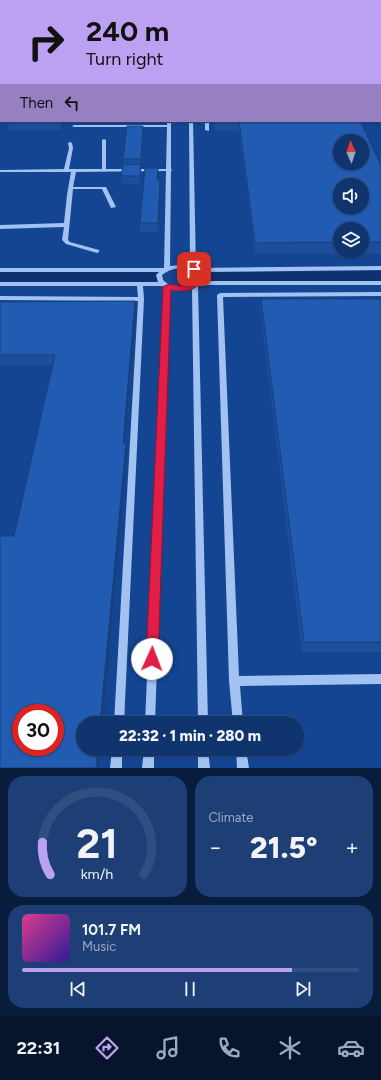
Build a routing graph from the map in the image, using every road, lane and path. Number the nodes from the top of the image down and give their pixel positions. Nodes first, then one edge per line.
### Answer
1 (191, 122) edge
2 (207, 122) edge
3 (169, 124) edge
4 (74, 126) dead end
5 (207, 130) dead end
6 (104, 140) dead end
7 (70, 143) dead end
8 (66, 170) junction
9 (104, 170) junction
10 (170, 170) junction
11 (0, 171) edge
12 (74, 171) junction
13 (71, 188) junction
14 (113, 207) dead end
15 (66, 225) junction
16 (0, 227) edge
17 (97, 251) dead end
18 (381, 268) edge
19 (194, 269) junction
20 (0, 270) edge
21 (166, 270) junction
22 (381, 283) edge
23 (0, 284) edge
24 (140, 284) junction
25 (196, 285) junction
26 (164, 286) junction
27 (381, 294) edge
28 (0, 298) edge
29 (141, 299) junction
30 (381, 679) edge
31 (234, 681) junction
32 (119, 716) edge
33 (150, 716) edge
34 (203, 716) edge
35 (237, 716) edge
36 (117, 756) edge
37 (149, 756) edge
38 (203, 756) edge
39 (242, 756) edge
40 (116, 768) edge
41 (148, 768) edge
42 (204, 768) edge
43 (243, 768) edge

1 - 19 street
2 - 5 street
3 - 4 street
3 - 10 street
6 - 9 street
7 - 8 street
8 - 11 street
8 - 12 street
9 - 10 street
9 - 12 street
10 - 21 street
12 - 13 street
13 - 14 street
13 - 15 street
15 - 16 street
15 - 17 street
18 - 19 street
19 - 21 street
19 - 25 street
20 - 21 street
21 - 26 street
22 - 25 street
23 - 24 street
24 - 26 street
24 - 29 street
25 - 26 street
25 - 34 street
26 - 33 street
27 - 31 street
28 - 29 street
29 - 32 street
30 - 31 street
31 - 35 street
36 - 40 street
37 - 41 street
38 - 42 street
39 - 43 street

